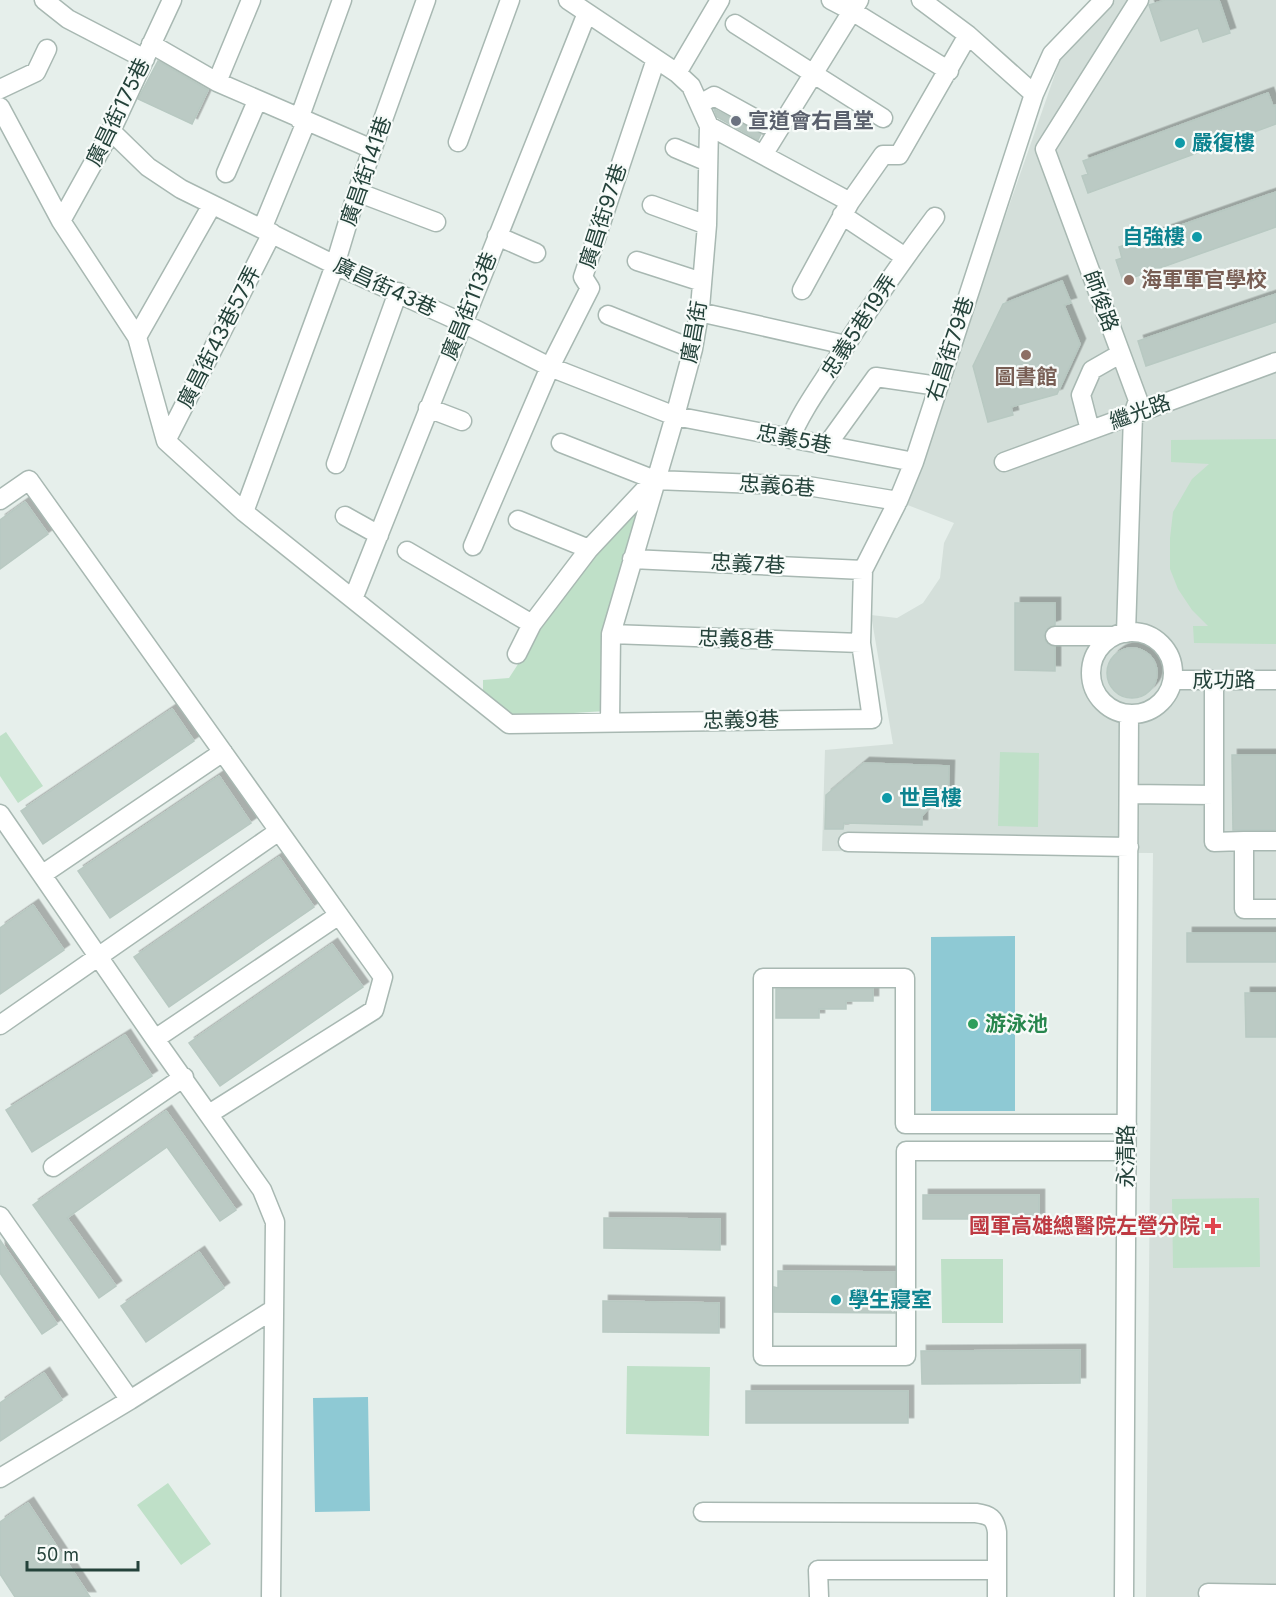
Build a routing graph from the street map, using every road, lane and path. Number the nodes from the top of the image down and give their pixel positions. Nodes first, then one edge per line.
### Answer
1 (44, 0) edge
2 (172, 0) edge
3 (251, 0) edge
4 (342, 0) edge
5 (426, 0) edge
6 (510, 0) edge
7 (568, 0) edge
8 (720, 0) edge
9 (831, 0) edge
10 (921, 0) edge
11 (1104, 0) edge
12 (1138, 0) edge
13 (856, 5) edge
14 (587, 13) junction
15 (735, 24) dead end
16 (969, 35) junction
17 (47, 49) dead end
18 (148, 52) junction
19 (656, 59) junction
20 (948, 71) junction
21 (677, 73) junction
22 (813, 74) junction
23 (218, 82) junction
24 (0, 89) edge
25 (1034, 94) junction
26 (257, 100) junction
27 (700, 104) junction
28 (0, 107) edge
29 (883, 118) dead end
30 (302, 120) junction
31 (765, 124) dead end
32 (709, 126) junction
33 (111, 131) junction
34 (458, 142) dead end
35 (675, 148) dead end
36 (372, 149) junction
37 (763, 155) junction
38 (708, 162) junction
39 (226, 173) dead end
40 (357, 192) junction
41 (212, 205) junction
42 (652, 205) dead end
43 (846, 208) junction
44 (935, 217) dead end
45 (62, 221) junction
46 (436, 222) dead end
47 (707, 225) junction
48 (267, 231) junction
49 (497, 236) junction
50 (536, 253) dead end
51 (905, 257) junction
52 (637, 261) dead end
53 (335, 265) junction
54 (702, 282) junction
55 (802, 290) dead end
56 (398, 292) junction
57 (699, 312) junction
58 (608, 315) dead end
59 (463, 323) junction
60 (137, 337) junction
61 (846, 345) junction
62 (693, 349) junction
63 (1120, 354) junction
64 (1276, 362) edge
65 (550, 368) junction
66 (938, 386) junction
67 (428, 408) junction
68 (1133, 415) junction
69 (675, 416) junction
70 (462, 421) dead end
71 (1090, 430) junction
72 (790, 439) junction
73 (166, 441) junction
74 (561, 443) dead end
75 (827, 445) junction
76 (914, 462) junction
77 (1004, 462) dead end
78 (336, 464) dead end
79 (655, 480) junction
80 (0, 501) edge
81 (898, 501) junction
82 (244, 512) junction
83 (345, 516) dead end
84 (518, 520) dead end
85 (379, 535) junction
86 (473, 546) dead end
87 (589, 549) junction
88 (407, 551) dead end
89 (632, 559) junction
90 (863, 570) junction
91 (352, 599) junction
92 (532, 624) junction
93 (611, 634) junction
94 (1120, 634) junction
95 (1055, 636) dead end
96 (861, 643) junction
97 (517, 654) dead end
98 (1173, 680) junction
99 (1214, 680) junction
100 (1276, 680) edge
101 (1129, 714) junction
102 (872, 719) joint
103 (610, 722) junction
104 (223, 752) junction
105 (1129, 794) junction
106 (1214, 795) junction
107 (0, 814) edge
108 (279, 831) junction
109 (1276, 841) edge
110 (848, 842) dead end
111 (1244, 842) junction
112 (1129, 847) junction
113 (43, 874) junction
114 (1276, 909) edge
115 (339, 915) junction
116 (99, 956) junction
117 (0, 1025) edge
118 (155, 1039) junction
119 (184, 1077) junction
120 (209, 1114) junction
121 (1126, 1124) junction
122 (1126, 1151) junction
123 (53, 1167) dead end
124 (0, 1216) edge
125 (274, 1309) junction
126 (130, 1400) junction
127 (0, 1478) edge
128 (703, 1512) dead end
129 (997, 1570) junction
130 (1208, 1593) dead end
131 (1276, 1594) edge
132 (271, 1597) edge
133 (819, 1597) edge
134 (997, 1597) edge
135 (1124, 1597) edge

1 - 18 street
2 - 18 street, 廣昌街175巷
3 - 23 street
4 - 30 street, 廣昌街43巷57弄
5 - 36 street, 廣昌街141巷
6 - 34 street
7 - 14 street, 廣昌街
8 - 21 street
9 - 13 street
10 - 16 street
11 - 25 street, 右昌街79巷
12 - 63 street, 師俊路
13 - 20 street
13 - 22 street
14 - 19 street, 廣昌街
14 - 49 street, 廣昌街113巷
15 - 22 street
16 - 20 street
16 - 25 street
17 - 24 street
18 - 23 street
18 - 33 street, 廣昌街175巷
19 - 21 street, 廣昌街
19 - 65 street, 廣昌街97巷
20 - 43 street
21 - 27 street, 廣昌街
22 - 29 street
22 - 37 street
23 - 26 street
25 - 66 street, 右昌街79巷
26 - 30 street
26 - 39 street
27 - 31 street
27 - 32 street, 廣昌街
28 - 45 street
30 - 36 street
30 - 48 street, 廣昌街43巷57弄
32 - 37 street
32 - 38 street, 廣昌街
33 - 41 street, 廣昌街43巷
33 - 45 street, 廣昌街175巷
35 - 38 street
36 - 40 street, 廣昌街141巷
37 - 43 street
38 - 47 street, 廣昌街
40 - 46 street
40 - 53 street, 廣昌街141巷
41 - 48 street, 廣昌街43巷
41 - 60 street
42 - 47 street
43 - 51 street
43 - 55 street
44 - 51 street, 忠義5巷19弄
45 - 60 street
47 - 54 street, 廣昌街
48 - 53 street, 廣昌街43巷
48 - 73 street, 廣昌街43巷57弄
49 - 50 street
49 - 59 street, 廣昌街113巷
51 - 61 street, 忠義5巷19弄
52 - 54 street
53 - 56 street, 廣昌街43巷
53 - 82 street, 廣昌街141巷
54 - 57 street, 廣昌街
56 - 59 street, 廣昌街43巷
56 - 78 street
57 - 61 street
57 - 62 street, 廣昌街
58 - 62 street
59 - 65 street, 廣昌街43巷
59 - 67 street, 廣昌街113巷
60 - 73 street
61 - 72 street, 忠義5巷19弄
62 - 69 street, 廣昌街
63 - 68 street, 師俊路
63 - 71 street
64 - 68 street, 繼光路
65 - 69 street, 廣昌街43巷
65 - 86 street
66 - 75 street
66 - 76 street, 右昌街79巷
67 - 70 street
67 - 85 street, 廣昌街113巷
68 - 71 street, 繼光路
68 - 94 street, 師俊路
69 - 72 street, 忠義5巷
69 - 79 street, 廣昌街
71 - 77 street, 繼光路
72 - 75 street, 忠義5巷
73 - 82 street, 忠義9巷
74 - 79 street, 忠義6巷
75 - 76 street, 忠義5巷
76 - 81 street, 右昌街79巷
79 - 81 street, 忠義6巷
79 - 87 street
79 - 89 street, 廣昌街
80 - 104 street
81 - 90 street, 右昌街79巷
82 - 91 street, 忠義9巷
83 - 85 street
84 - 87 street
85 - 91 street, 廣昌街113巷
87 - 92 street
88 - 92 street
89 - 90 street, 忠義7巷
89 - 93 street, 廣昌街
90 - 96 street, 右昌街79巷
91 - 103 street, 忠義9巷
92 - 97 street
93 - 96 street, 忠義8巷
93 - 103 street, 廣昌街
94 - 95 street
94 - 98 street
94 - 101 street
96 - 102 street, 右昌街79巷
98 - 99 street, 成功路
98 - 101 street
99 - 100 street, 成功路
99 - 106 street
101 - 105 street, 永清路
102 - 103 street, 忠義9巷
104 - 108 street
104 - 113 street
105 - 106 street
105 - 112 street, 永清路
106 - 111 street
107 - 113 street
108 - 115 street
108 - 116 street
109 - 111 street
110 - 112 street
111 - 114 street
112 - 121 street, 永清路
113 - 116 street
115 - 118 street
115 - 120 street
116 - 117 street
116 - 118 street
118 - 119 street
119 - 120 street
119 - 123 street
120 - 125 street
121 - 122 street, 永清路
121 - 122 street
122 - 135 street, 永清路
124 - 126 street
125 - 126 street
125 - 132 street
126 - 127 street
128 - 129 street
129 - 133 street
129 - 134 street
130 - 131 street

